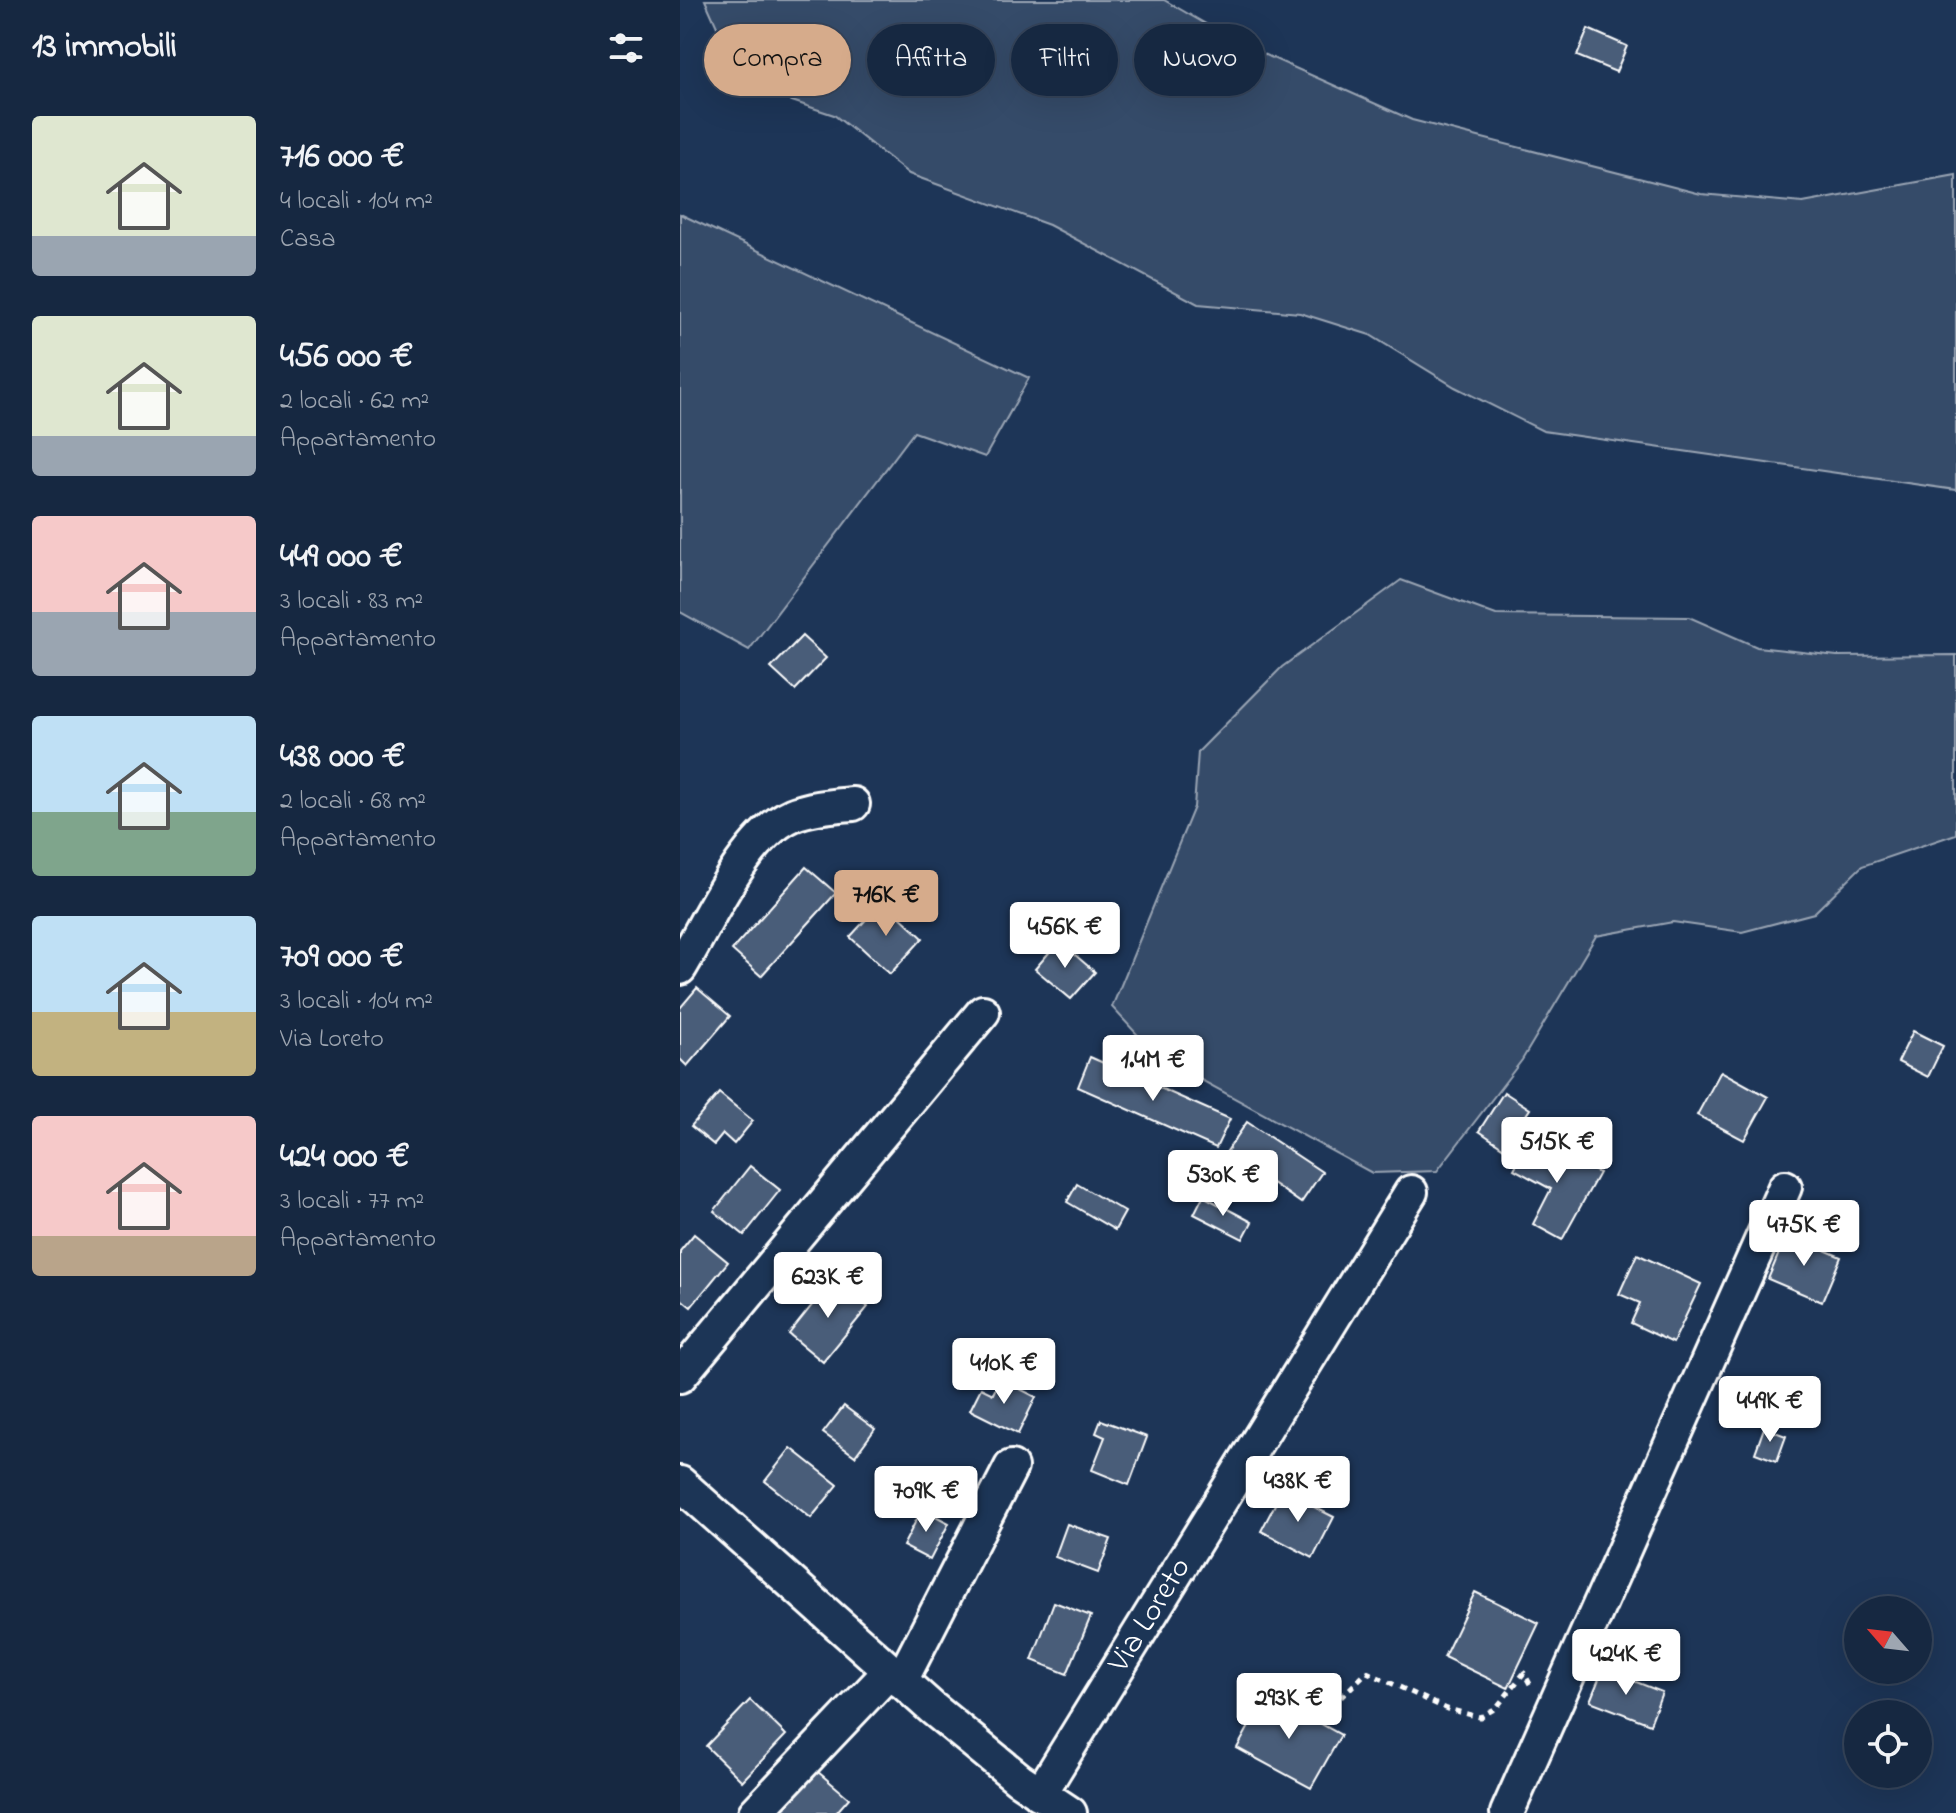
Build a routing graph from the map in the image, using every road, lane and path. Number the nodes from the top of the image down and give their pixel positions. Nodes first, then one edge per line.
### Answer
1 (853, 804) dead end
2 (680, 968) edge
3 (983, 1012) dead end
4 (1785, 1187) dead end
5 (1411, 1192) dead end
6 (680, 1376) edge
7 (1011, 1467) dead end
8 (680, 1483) edge
9 (896, 1676) junction
10 (1529, 1695) dead end
11 (1328, 1717) dead end
12 (1040, 1794) junction
13 (755, 1813) edge
14 (1070, 1813) edge
15 (1507, 1813) edge

1 - 2 street
3 - 6 street
4 - 15 street
5 - 12 street, Via Loreto
7 - 9 street
8 - 9 street
9 - 12 street
9 - 13 street
10 - 11 path
12 - 14 street

